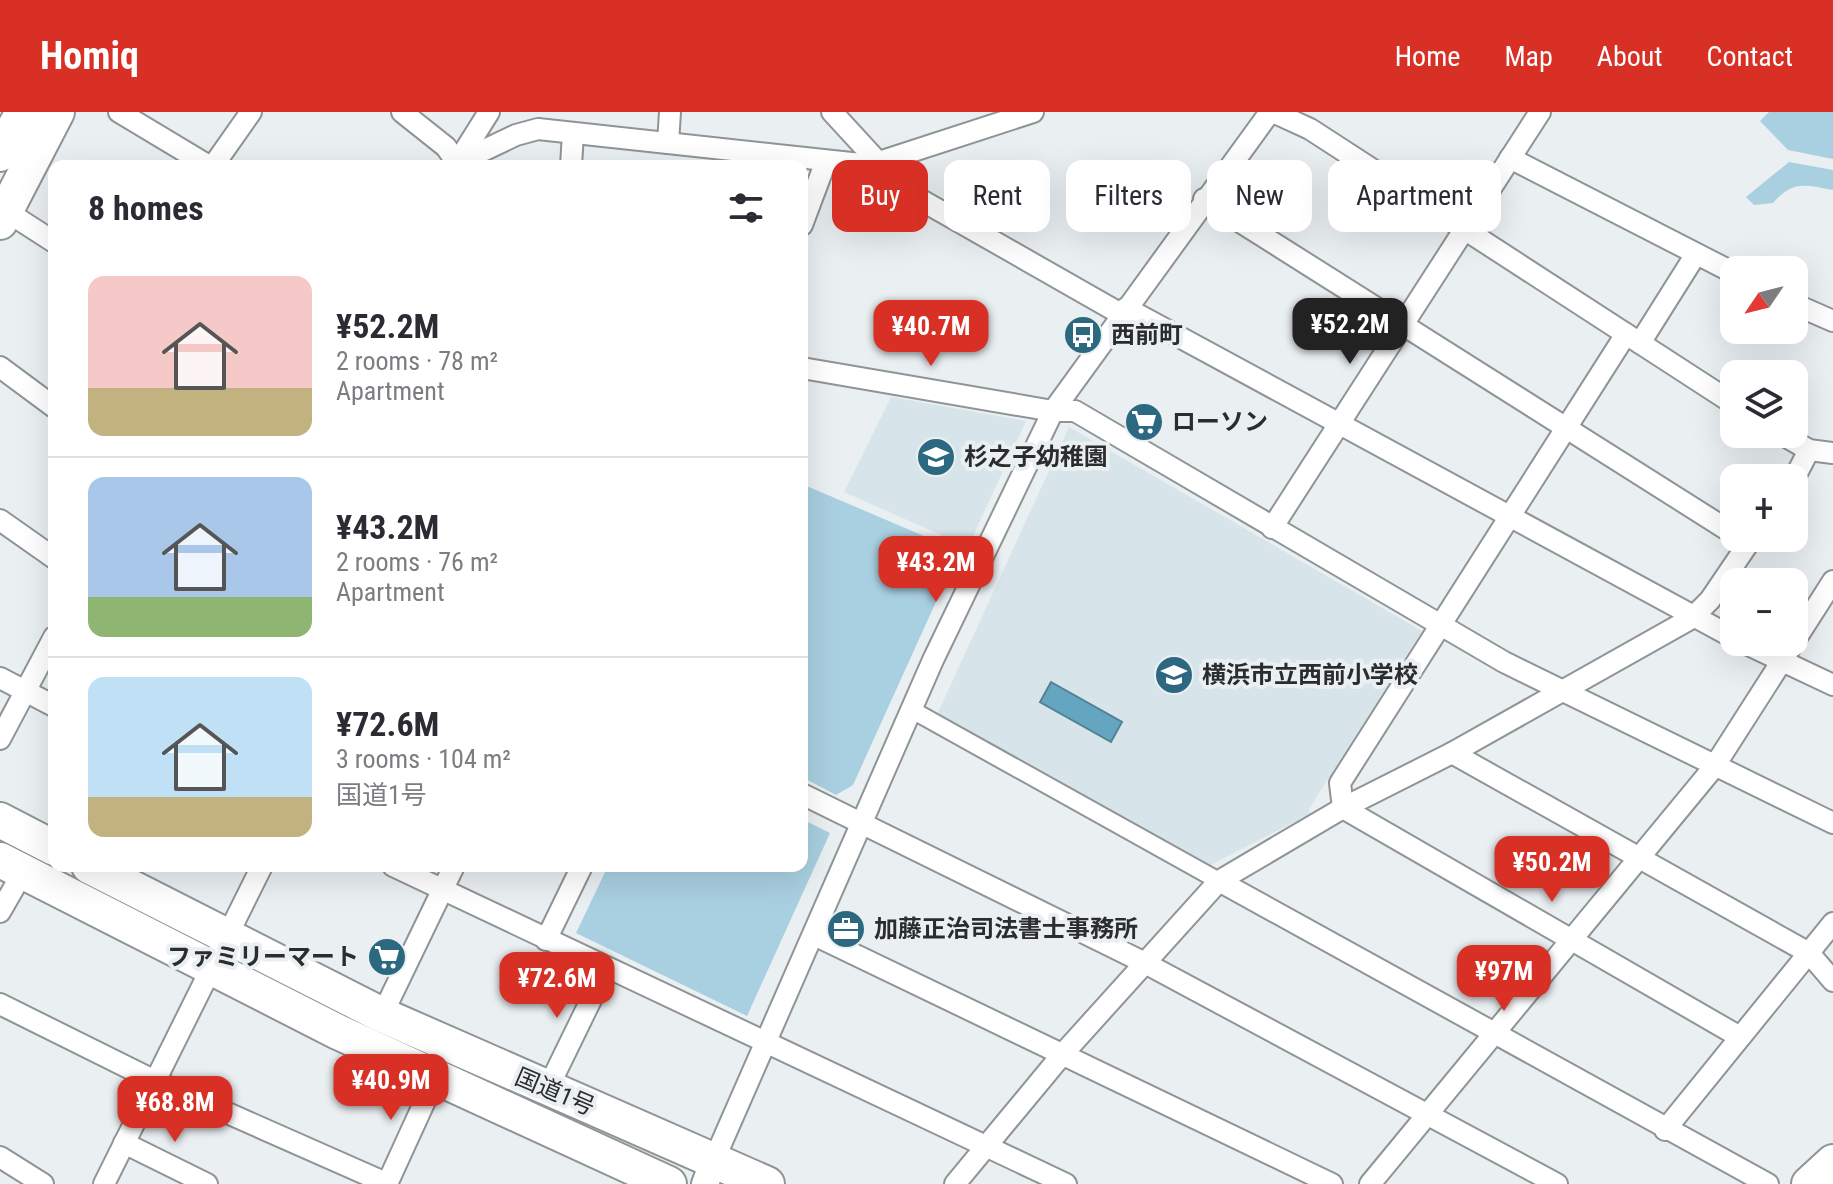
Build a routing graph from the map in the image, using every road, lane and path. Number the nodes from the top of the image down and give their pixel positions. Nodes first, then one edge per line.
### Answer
1 (23, 112) edge
2 (57, 112) edge
3 (119, 112) edge
4 (251, 112) edge
5 (402, 112) edge
6 (489, 112) edge
7 (670, 112) edge
8 (1033, 112) edge
9 (1271, 112) edge
10 (1540, 112) edge
11 (839, 114) edge
12 (573, 133) junction
13 (668, 143) junction
14 (0, 154) edge
15 (1510, 158) junction
16 (201, 160) edge
17 (215, 160) edge
18 (452, 160) edge
19 (457, 160) edge
20 (463, 160) edge
21 (571, 160) edge
22 (872, 160) edge
23 (883, 160) edge
24 (1358, 160) edge
25 (826, 161) junction
26 (832, 161) edge
27 (1501, 172) edge
28 (1204, 199) junction
29 (928, 203) edge
30 (808, 209) edge
31 (3, 217) edge
32 (1462, 232) edge
33 (1469, 232) edge
34 (48, 239) edge
35 (1696, 254) junction
36 (1720, 266) edge
37 (1808, 310) edge
38 (1124, 311) junction
39 (1833, 321) edge
40 (1403, 324) junction
41 (1633, 338) junction
42 (0, 367) edge
43 (808, 369) edge
44 (1720, 395) edge
45 (48, 403) edge
46 (1053, 411) junction
47 (1339, 424) junction
48 (1565, 429) junction
49 (1806, 448) edge
50 (1809, 450) junction
51 (1833, 453) edge
52 (1802, 464) edge
53 (1510, 515) junction
54 (0, 520) edge
55 (1720, 523) edge
56 (1272, 528) junction
57 (1739, 552) edge
58 (48, 554) edge
59 (1833, 581) edge
60 (1692, 618) junction
61 (1439, 624) junction
62 (1720, 631) edge
63 (48, 648) edge
64 (1771, 656) edge
65 (1782, 661) junction
66 (0, 678) edge
67 (1833, 685) edge
68 (24, 692) junction
69 (1560, 692) junction
70 (48, 703) edge
71 (912, 710) junction
72 (0, 739) edge
73 (1452, 753) junction
74 (1714, 767) junction
75 (808, 797) edge
76 (1343, 808) junction
77 (0, 820) edge
78 (1833, 823) edge
79 (862, 824) junction
80 (48, 845) edge
81 (1640, 857) junction
82 (11, 866) edge
83 (104, 872) edge
84 (259, 872) edge
85 (406, 872) edge
86 (451, 872) edge
87 (579, 872) edge
88 (1219, 881) junction
89 (443, 890) junction
90 (0, 912) edge
91 (1833, 923) edge
92 (814, 935) junction
93 (228, 937) junction
94 (546, 940) junction
95 (1570, 940) junction
96 (1809, 953) junction
97 (1143, 962) junction
98 (212, 969) junction
99 (606, 969) junction
100 (1833, 981) edge
101 (0, 1004) edge
102 (382, 1015) junction
103 (1494, 1033) junction
104 (1740, 1037) junction
105 (766, 1045) junction
106 (1061, 1056) junction
107 (435, 1079) junction
108 (155, 1081) junction
109 (547, 1090) junction
110 (1427, 1113) junction
111 (1665, 1130) junction
112 (124, 1143) junction
113 (985, 1147) junction
114 (0, 1157) edge
115 (1833, 1162) edge
116 (710, 1172) edge
117 (43, 1184) edge
118 (104, 1184) edge
119 (207, 1184) edge
120 (387, 1184) edge
121 (669, 1184) edge
122 (767, 1184) edge
123 (955, 1184) edge
124 (1066, 1184) edge
125 (1332, 1184) edge
126 (1370, 1184) edge
127 (1557, 1184) edge
128 (1768, 1184) edge
129 (1809, 1184) edge

1 - 14 main road
2 - 31 main road
3 - 16 street
4 - 17 street
5 - 18 street
6 - 19 street
7 - 13 street
8 - 23 street
9 - 24 street
9 - 28 street
10 - 15 street
11 - 22 street
12 - 13 street
12 - 20 street
12 - 21 street
13 - 25 street
15 - 27 street
15 - 35 street
25 - 26 street
25 - 30 street
28 - 38 street
28 - 40 street
29 - 38 street
31 - 34 street
32 - 40 street
33 - 41 street
35 - 36 street
35 - 41 street
37 - 39 street
38 - 46 street
38 - 47 street
40 - 47 street
40 - 48 street
41 - 44 street
41 - 48 street
42 - 45 street
43 - 46 street
46 - 56 street
46 - 71 street
47 - 53 street
47 - 56 street
48 - 53 street
48 - 55 street
49 - 50 street
50 - 51 street
50 - 52 street
53 - 60 street
53 - 61 street
54 - 58 street
56 - 61 street
57 - 60 street
59 - 65 street
60 - 62 street
60 - 69 street
61 - 69 street
61 - 76 street
63 - 68 street
64 - 65 street
65 - 67 street
65 - 74 street
66 - 68 street
68 - 70 street
68 - 72 street
69 - 73 street
69 - 74 street
71 - 79 street
71 - 88 street
73 - 76 street
73 - 81 street
74 - 78 street
74 - 81 street
75 - 79 street
76 - 88 street
76 - 95 street
77 - 80 main road
79 - 92 street
79 - 97 street
81 - 95 street
81 - 96 street
82 - 90 street
82 - 98 main road, 国道1号
83 - 93 main road, 国道1号
84 - 93 street
85 - 89 street
86 - 89 street
87 - 94 street
88 - 97 street
88 - 103 street
89 - 94 street
89 - 102 street
91 - 96 street
92 - 105 street
92 - 106 street
93 - 98 street
93 - 102 main road, 国道1号
94 - 99 street
95 - 103 street
95 - 104 street
96 - 100 street
96 - 104 street
97 - 106 street
97 - 110 street
98 - 107 main road, 国道1号
98 - 108 street
99 - 105 street
99 - 109 street
101 - 108 street
102 - 109 main road, 国道1号
103 - 110 street
103 - 111 street
104 - 111 street
105 - 113 street
105 - 116 street
106 - 113 street
106 - 125 street
107 - 120 street
107 - 121 main road, 国道1号
108 - 112 street
108 - 120 street
109 - 116 main road, 国道1号
110 - 126 street
110 - 127 street
111 - 128 street
112 - 118 street
112 - 119 street
113 - 123 street
113 - 124 street
114 - 117 street
115 - 129 main road
116 - 122 main road, 国道1号

